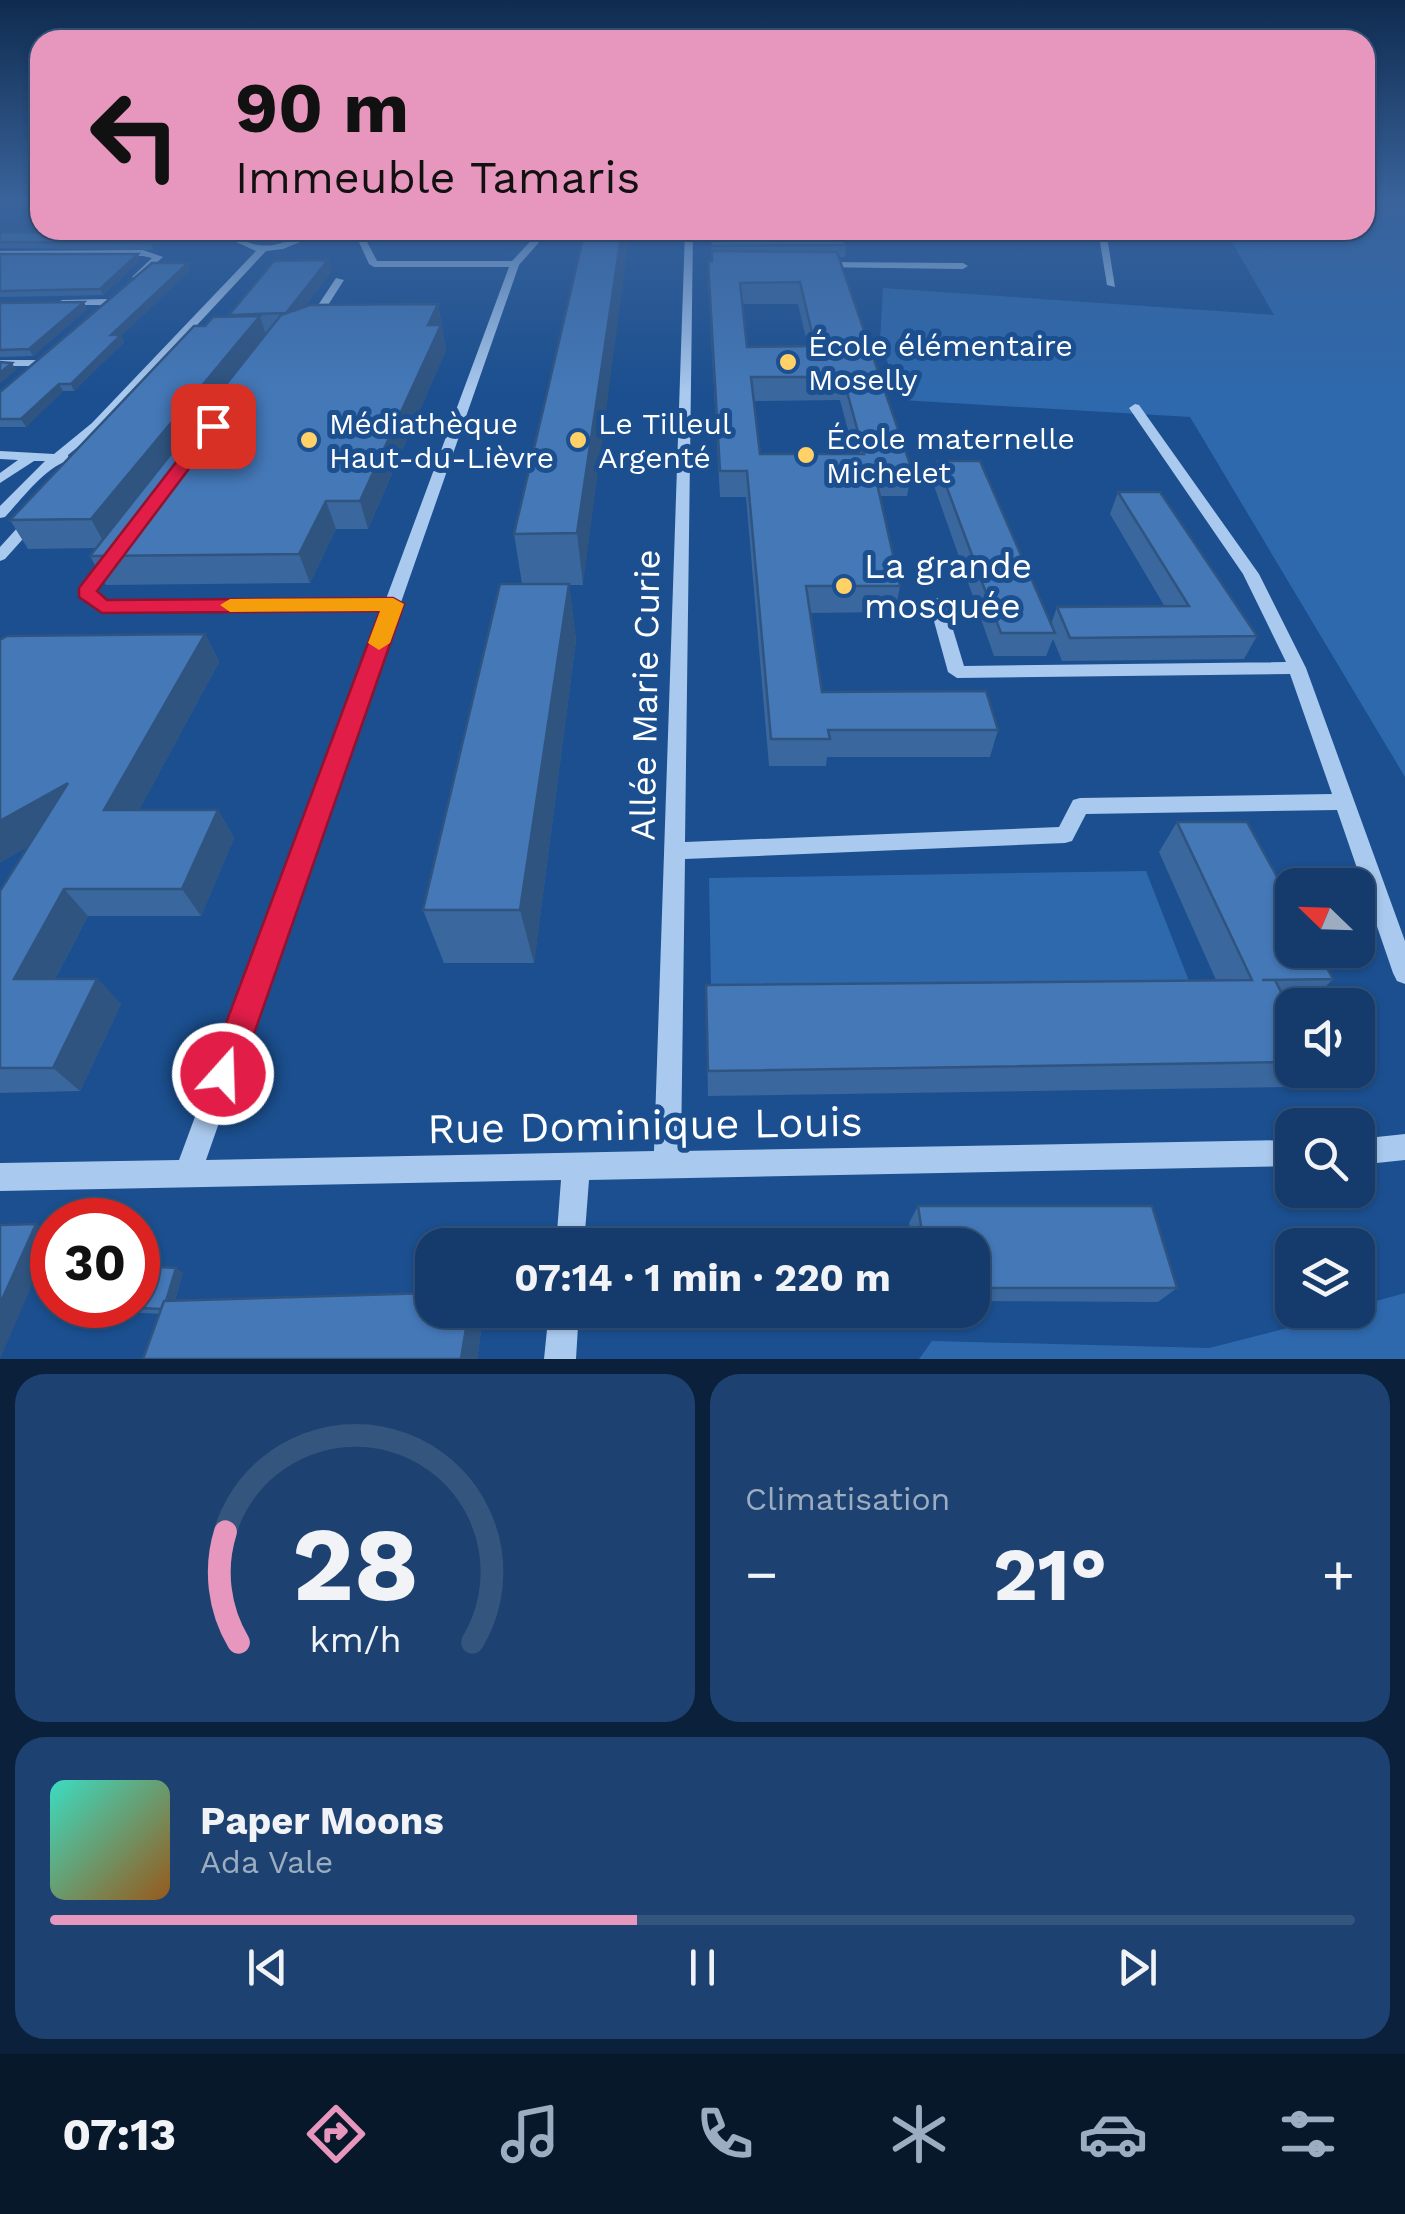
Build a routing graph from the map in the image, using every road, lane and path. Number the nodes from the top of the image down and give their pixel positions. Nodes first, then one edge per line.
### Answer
1 (149, 265) edge
2 (247, 265) edge
3 (515, 265) edge
4 (688, 265) edge
5 (935, 265) edge
6 (1108, 265) edge
7 (963, 266) dead end
8 (339, 280) dead end
9 (1112, 285) dead end
10 (106, 302) junction
11 (53, 303) edge
12 (92, 314) edge
13 (294, 333) edge
14 (180, 336) junction
15 (198, 336) edge
16 (50, 351) edge
17 (0, 363) edge
18 (36, 363) junction
19 (24, 374) edge
20 (1135, 408) dead end
21 (0, 455) edge
22 (34, 455) junction
23 (61, 456) junction
24 (72, 477) edge
25 (0, 478) edge
26 (50, 501) edge
27 (0, 514) edge
28 (120, 545) edge
29 (0, 556) edge
30 (938, 603) dead end
31 (393, 604) junction
32 (1297, 668) junction
33 (1346, 802) junction
34 (674, 851) junction
35 (1405, 973) edge
36 (1405, 1147) edge
37 (1375, 1150) edge
38 (1275, 1153) edge
39 (667, 1162) junction
40 (576, 1170) junction
41 (188, 1174) junction
42 (0, 1178) edge
43 (571, 1228) edge
44 (563, 1328) edge
45 (560, 1359) edge

1 - 10 street
2 - 14 street
3 - 31 street
4 - 34 street, Allée Marie Curie
5 - 7 street
6 - 9 street
8 - 13 street
10 - 11 street
10 - 12 street
14 - 15 street
14 - 23 street
16 - 18 street
17 - 18 street
18 - 19 street
20 - 32 street
21 - 22 street
22 - 23 street
22 - 25 street
23 - 24 street
23 - 27 street
26 - 29 street
28 - 31 street
30 - 32 street
31 - 41 street
32 - 33 street
33 - 34 street
33 - 35 street
34 - 39 street, Allée Marie Curie
36 - 37 street
38 - 39 street, Rue Dominique Louis
39 - 40 street, Rue Dominique Louis
40 - 41 street, Rue Dominique Louis
40 - 43 street
41 - 42 street, Rue Dominique Louis
44 - 45 street

